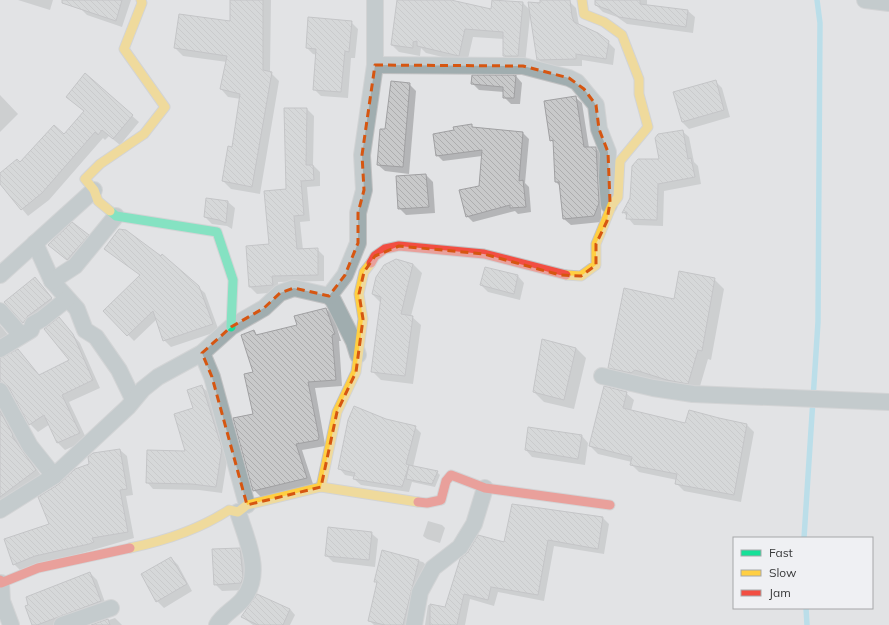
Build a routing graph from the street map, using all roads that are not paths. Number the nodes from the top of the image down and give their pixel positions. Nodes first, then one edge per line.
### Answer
1 (142, 0) edge
2 (375, 0) edge
3 (582, 0) edge
4 (865, 0) edge
5 (889, 3) edge
6 (375, 65) junction
7 (94, 190) junction
8 (116, 216) junction
9 (606, 221) junction
10 (35, 243) junction
11 (0, 275) edge
12 (52, 281) junction
13 (329, 296) junction
14 (67, 299) junction
15 (0, 311) edge
16 (231, 327) junction
17 (21, 335) junction
18 (0, 349) edge
19 (202, 353) junction
20 (358, 355) junction
21 (602, 376) dead end
22 (0, 391) edge
23 (133, 399) junction
24 (889, 402) edge
25 (54, 476) junction
26 (320, 487) junction
27 (486, 488) junction
28 (610, 505) dead end
29 (242, 508) junction
30 (0, 510) edge
31 (1, 582) edge
32 (1, 601) edge
33 (111, 608) dead end
34 (224, 623) edge
35 (11, 625) edge
36 (62, 625) edge
37 (414, 625) edge

1 - 7 street
2 - 6 street
3 - 9 street
4 - 5 street
6 - 9 street
6 - 13 street
7 - 8 street
7 - 10 street
8 - 12 street
8 - 16 street
9 - 20 street
10 - 11 street
10 - 12 street
12 - 14 street
13 - 16 street
13 - 20 street
14 - 17 street
14 - 23 street
15 - 17 street
16 - 19 street
17 - 18 street
19 - 23 street
19 - 29 street
20 - 26 street
21 - 24 street
22 - 25 street
23 - 25 street
25 - 30 street
26 - 27 street
26 - 29 street
27 - 28 street
27 - 37 street
29 - 31 street
29 - 34 street
31 - 32 street
32 - 35 street
33 - 36 street

